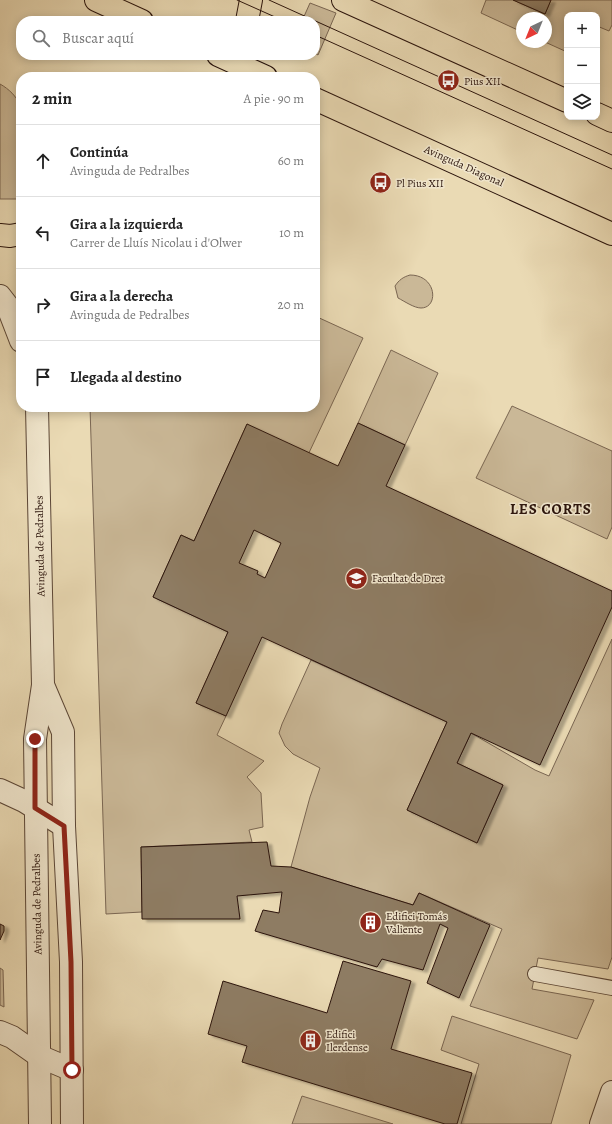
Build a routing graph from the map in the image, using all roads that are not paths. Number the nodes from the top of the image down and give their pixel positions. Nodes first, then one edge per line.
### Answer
1 (96, 0) edge
2 (251, 0) edge
3 (343, 0) edge
4 (131, 16) edge
5 (248, 16) edge
6 (231, 63) edge
7 (254, 72) edge
8 (564, 100) edge
9 (320, 101) edge
10 (600, 115) edge
11 (612, 121) edge
12 (612, 234) edge
13 (0, 235) edge
14 (16, 235) edge
15 (0, 296) edge
16 (16, 328) edge
17 (37, 412) edge
18 (43, 686) junction
19 (0, 790) edge
20 (35, 808) junction
21 (64, 826) junction
22 (535, 974) dead end
23 (612, 988) edge
24 (0, 1032) edge
25 (39, 1056) junction
26 (72, 1070) junction
27 (612, 1092) edge
28 (40, 1124) edge
29 (72, 1124) edge
30 (601, 1124) edge

1 - 4 main road
2 - 5 main road
3 - 8 main road
6 - 7 main road
9 - 12 main road, Avinguda Diagonal
10 - 11 main road
13 - 14 main road
15 - 16 street
17 - 18 street, Avinguda de Pedralbes
18 - 20 street, Avinguda de Pedralbes
18 - 21 street, Avinguda de Pedralbes
19 - 20 street
20 - 21 street
20 - 25 street, Avinguda de Pedralbes
21 - 26 street, Avinguda de Pedralbes
22 - 23 lane
24 - 25 street
25 - 26 street
25 - 28 street, Avinguda de Pedralbes
26 - 29 street, Avinguda de Pedralbes
27 - 30 street

